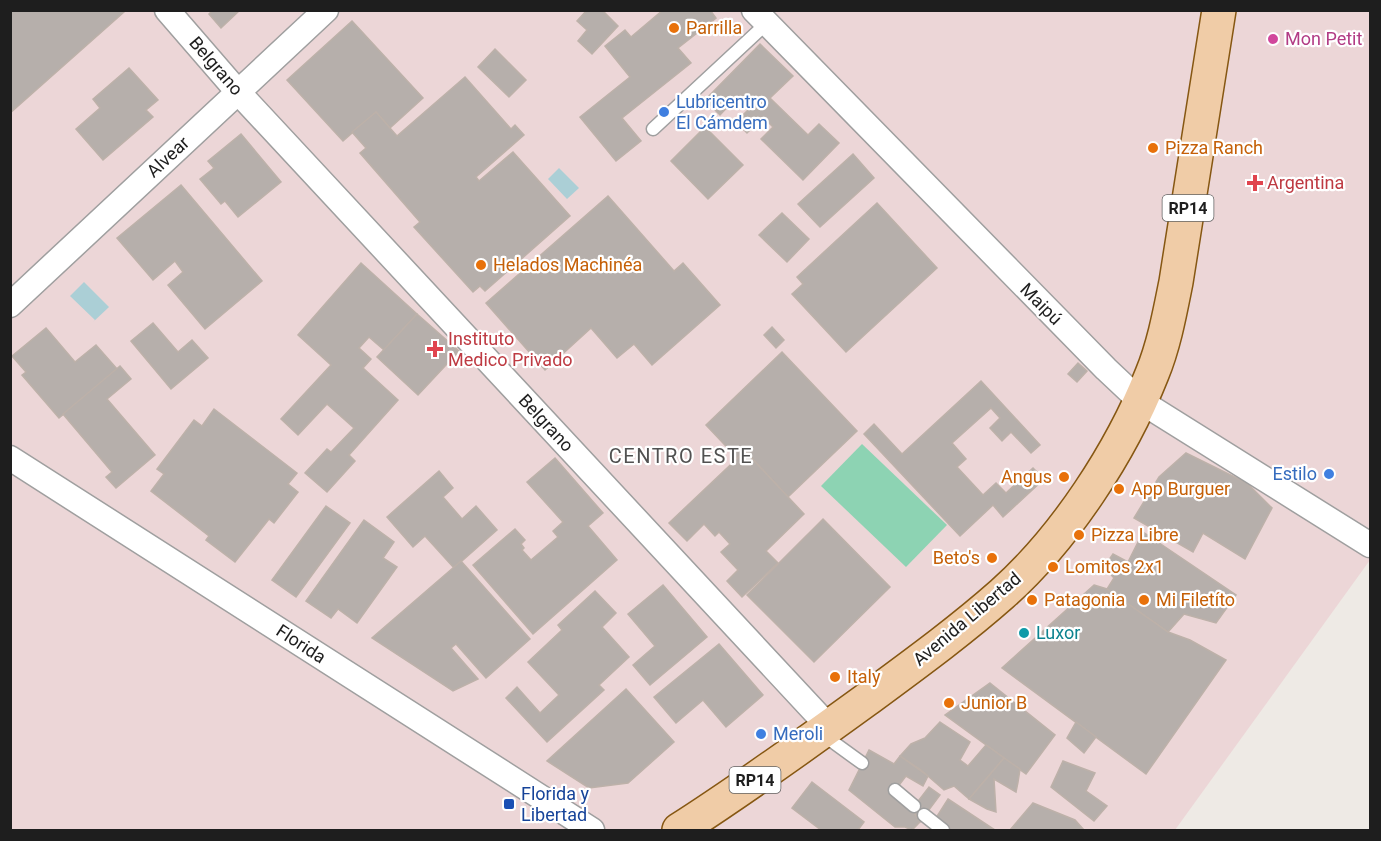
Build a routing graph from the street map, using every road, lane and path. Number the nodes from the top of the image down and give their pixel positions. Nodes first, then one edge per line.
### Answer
1 (167, 10) edge
2 (326, 10) edge
3 (1219, 10) edge
4 (760, 17) edge
5 (238, 92) junction
6 (653, 129) dead end
7 (10, 305) edge
8 (1140, 401) junction
9 (10, 458) edge
10 (1371, 545) edge
11 (825, 730) junction
12 (862, 763) dead end
13 (895, 790) dead end
14 (914, 806) dead end
15 (924, 815) dead end
16 (592, 831) edge
17 (679, 831) edge
18 (943, 831) edge

1 - 5 street, Belgrano
2 - 5 street, Alvear
3 - 8 main road, Avenida Libertad / RP14
4 - 6 lane
4 - 8 street, Maipú
5 - 7 street, Alvear
5 - 11 street, Belgrano
8 - 10 street, Maipú
8 - 11 main road, Avenida Libertad / RP14
9 - 16 street, Florida
11 - 12 lane
11 - 17 main road, Avenida Libertad / RP14
13 - 14 lane
15 - 18 lane

